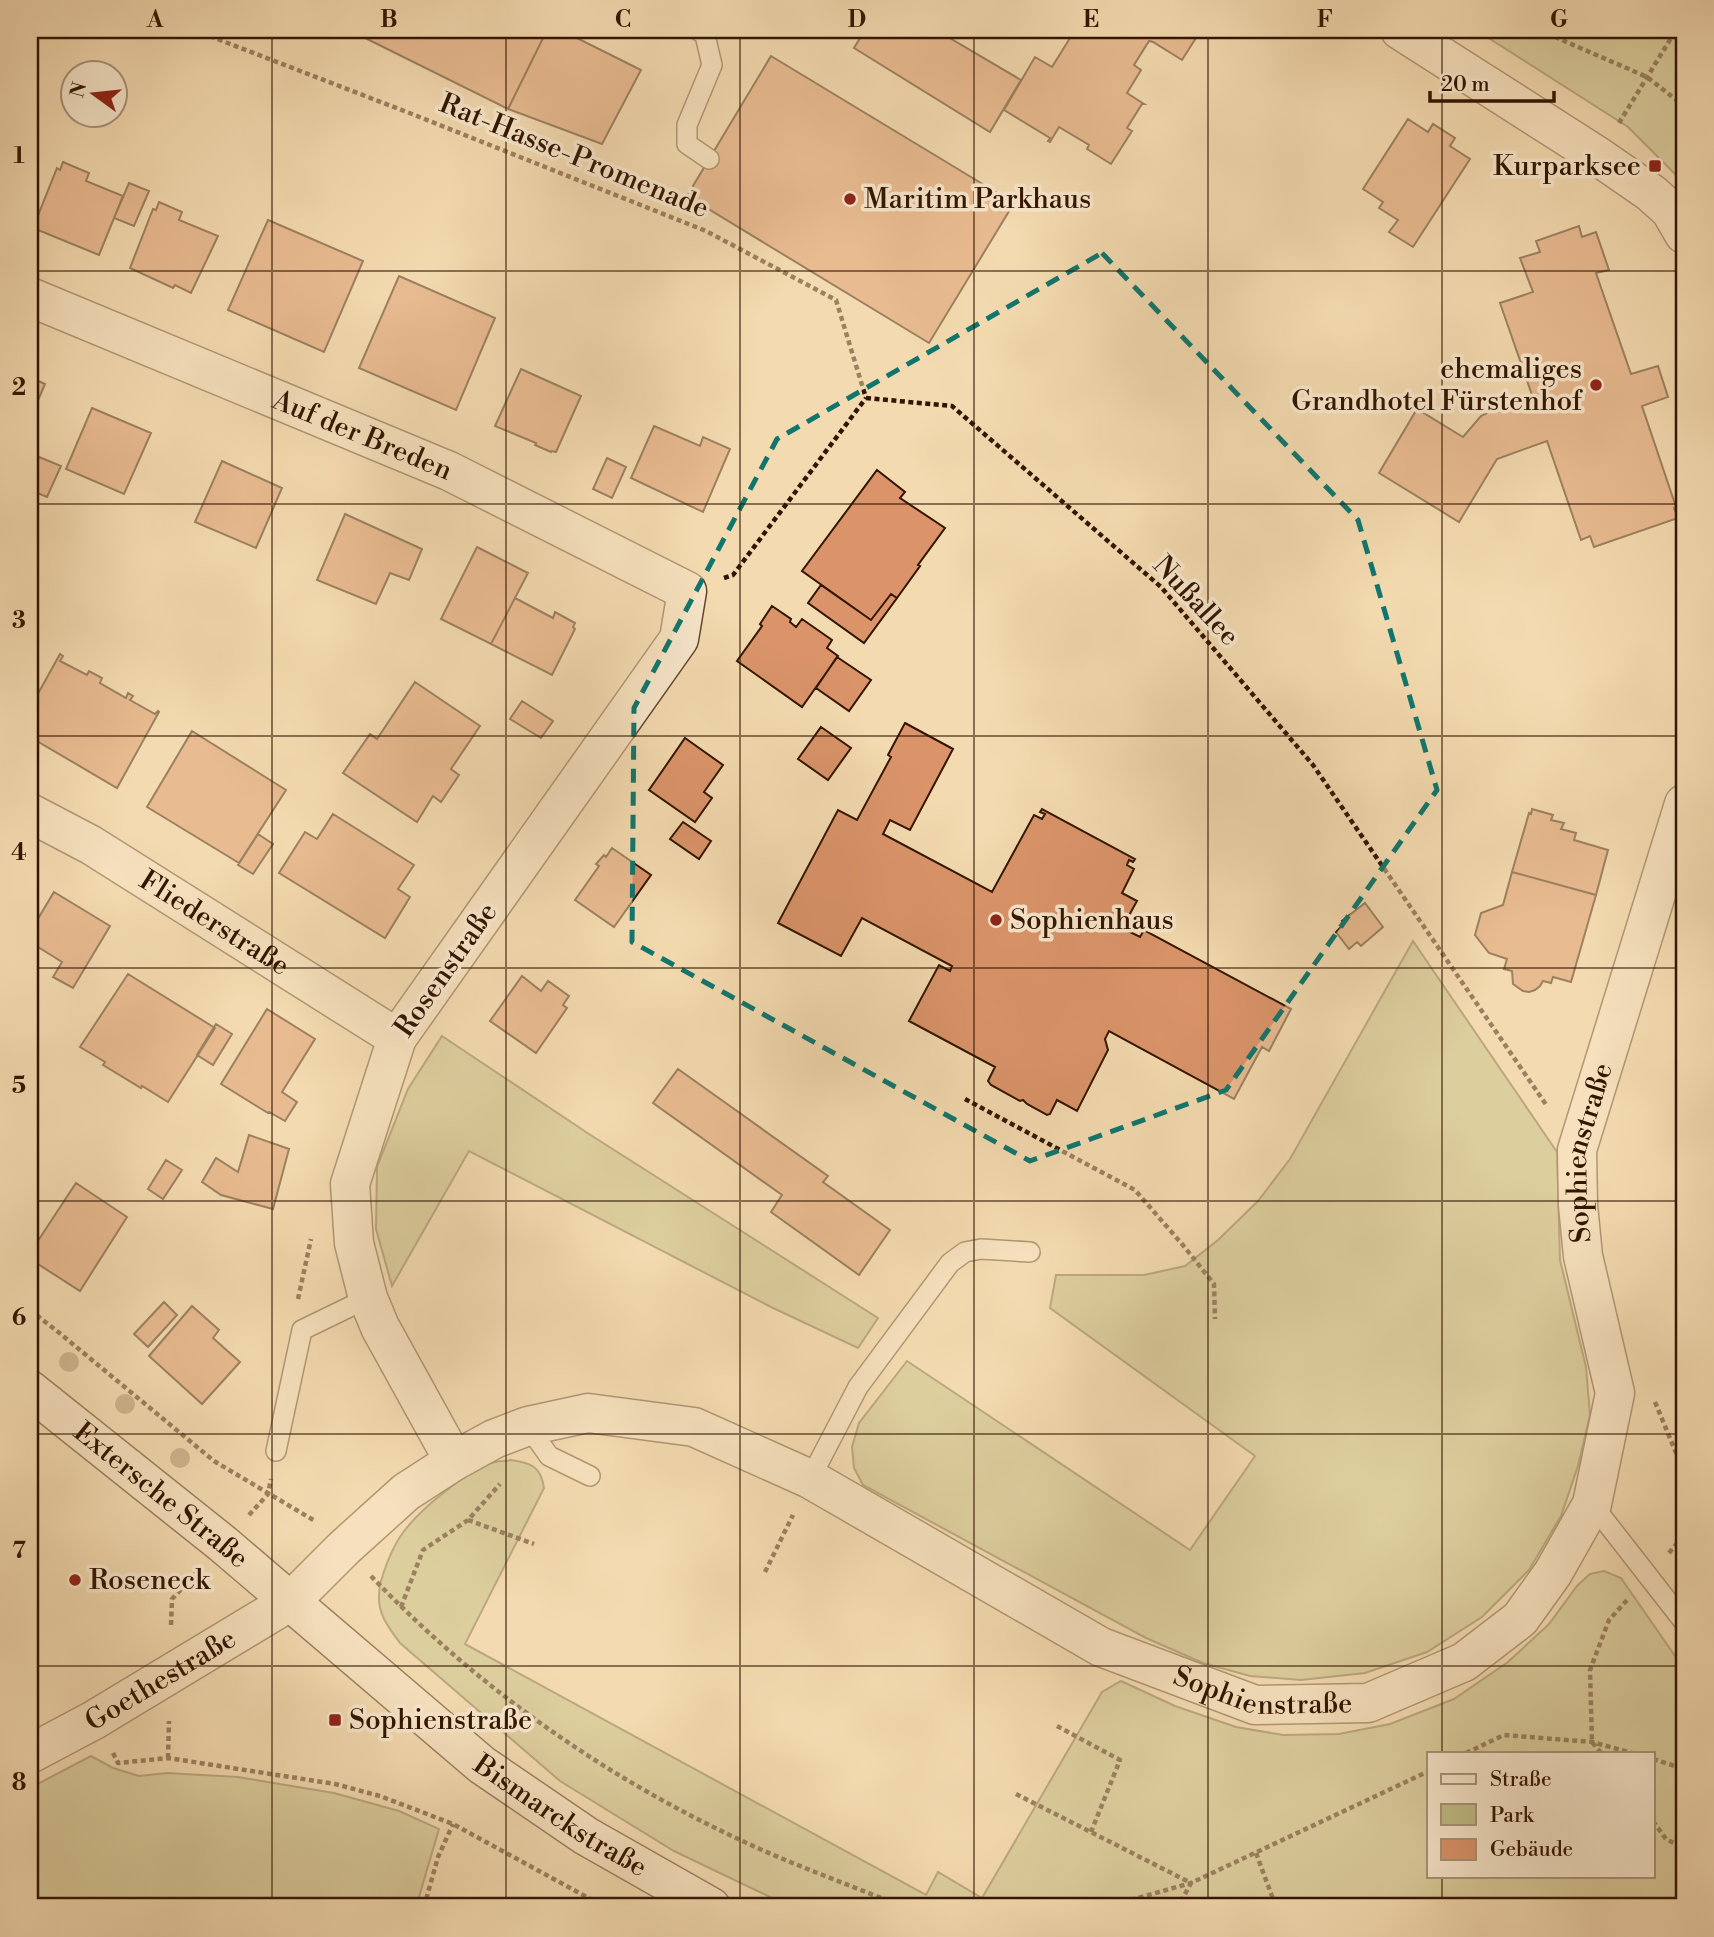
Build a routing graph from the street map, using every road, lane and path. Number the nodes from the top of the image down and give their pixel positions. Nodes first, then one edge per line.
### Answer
1 (194, 30) edge
2 (698, 30) edge
3 (1400, 30) edge
4 (1539, 30) edge
5 (1676, 30) edge
6 (1647, 78) junction
7 (1684, 106) edge
8 (1598, 157) junction
9 (709, 159) dead end
10 (1684, 234) edge
11 (30, 297) edge
12 (866, 398) junction
13 (687, 591) junction
14 (1684, 804) edge
15 (30, 813) edge
16 (397, 1038) junction
17 (965, 1100) dead end
18 (1577, 1150) junction
19 (1030, 1252) dead end
20 (368, 1298) junction
21 (30, 1310) edge
22 (1215, 1319) dead end
23 (30, 1390) edge
24 (528, 1426) junction
25 (276, 1451) dead end
26 (454, 1461) junction
27 (590, 1476) dead end
28 (810, 1479) junction
29 (1592, 1504) junction
30 (468, 1520) dead end
31 (534, 1544) dead end
32 (344, 1548) junction
33 (765, 1572) dead end
34 (291, 1601) junction
35 (1609, 1620) dead end
36 (1684, 1622) edge
37 (94, 1720) junction
38 (1057, 1726) dead end
39 (1592, 1742) junction
40 (1467, 1752) edge
41 (1600, 1752) edge
42 (1628, 1752) edge
43 (30, 1754) edge
44 (1654, 1759) edge
45 (1684, 1769) edge
46 (1427, 1772) edge
47 (1016, 1794) dead end
48 (1654, 1822) edge
49 (453, 1824) junction
50 (1091, 1832) junction
51 (1684, 1848) edge
52 (1256, 1853) junction
53 (1191, 1883) junction
54 (424, 1907) edge
55 (605, 1907) edge
56 (711, 1907) edge
57 (903, 1907) edge
58 (1106, 1907) edge
59 (1178, 1907) edge
60 (1276, 1907) edge

1 - 12 path, Rat-Hasse-Promenade
2 - 9 lane
3 - 8 street
4 - 6 path
5 - 6 path
6 - 7 path
6 - 8 path
8 - 10 street
11 - 13 street, Auf der Breden
12 - 13 path
12 - 18 path, Nußallee
13 - 16 street, Rosenstraße
14 - 18 street, Sophienstraße
15 - 16 street, Fliederstraße
16 - 20 street, Rosenstraße
17 - 22 path
18 - 29 street, Sophienstraße
19 - 28 lane
20 - 25 lane
20 - 26 street, Rosenstraße
21 - 32 path
23 - 34 street, Extersche Straße
24 - 26 street, Sophienstraße
24 - 27 lane
24 - 28 street, Sophienstraße
26 - 32 street, Sophienstraße
28 - 29 street, Sophienstraße
28 - 33 path
29 - 36 lane
30 - 31 path
32 - 34 street, Sophienstraße
32 - 57 path
34 - 37 street, Goethestraße
34 - 56 street, Bismarckstraße
35 - 39 path
37 - 43 street, Goethestraße
37 - 49 path
38 - 50 path
39 - 40 path
39 - 41 path
39 - 42 path
44 - 45 path
46 - 52 path
47 - 50 path
48 - 51 path
49 - 54 path
49 - 55 path
50 - 53 path
52 - 53 path
52 - 60 path
53 - 58 path
53 - 59 path

